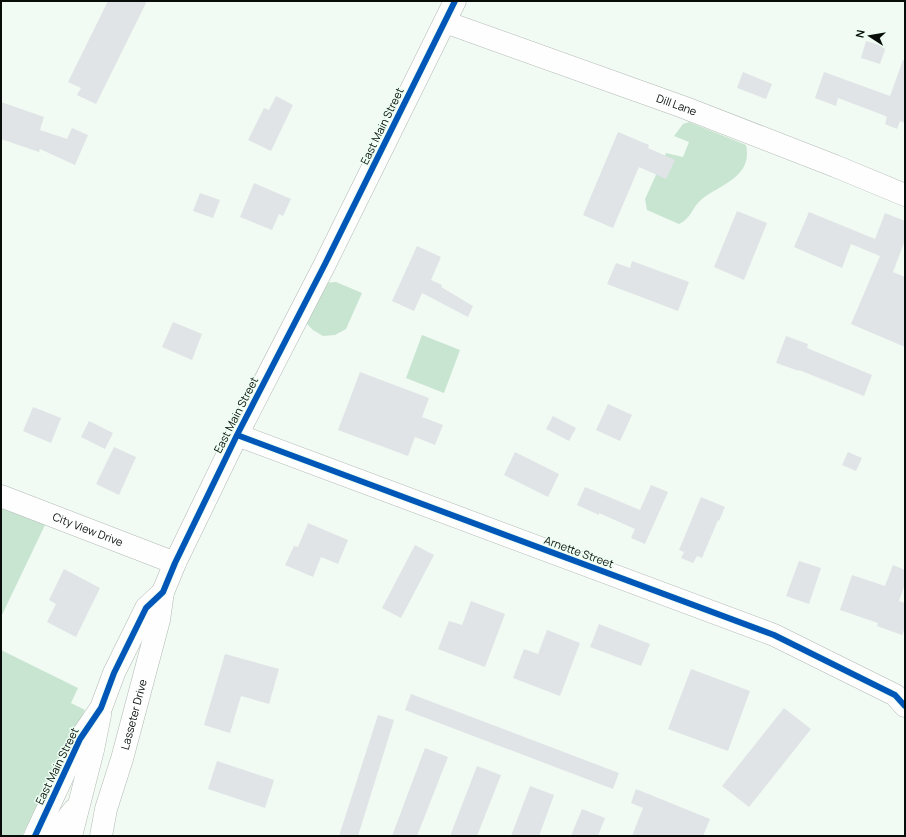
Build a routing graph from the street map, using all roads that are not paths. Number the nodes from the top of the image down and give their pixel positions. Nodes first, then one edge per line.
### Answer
1 (455, 1) edge
2 (445, 22) junction
3 (905, 195) edge
4 (237, 435) junction
5 (1, 496) edge
6 (175, 563) junction
7 (163, 592) junction
8 (905, 706) edge
9 (101, 708) junction
10 (78, 806) junction
11 (106, 809) junction
12 (35, 836) edge
13 (52, 836) edge
14 (70, 836) edge
15 (100, 836) edge

1 - 2 street, East Main Street
2 - 3 street, Dill Lane
2 - 4 street, East Main Street
4 - 6 street, East Main Street
4 - 8 street, Arnette Street
5 - 6 street, City View Drive
6 - 7 street, East Main Street
7 - 9 street, East Main Street
7 - 11 street, Lasseter Drive
9 - 10 street
9 - 12 street, East Main Street
10 - 11 street
10 - 13 street
10 - 14 street
11 - 15 street, Lasseter Drive

